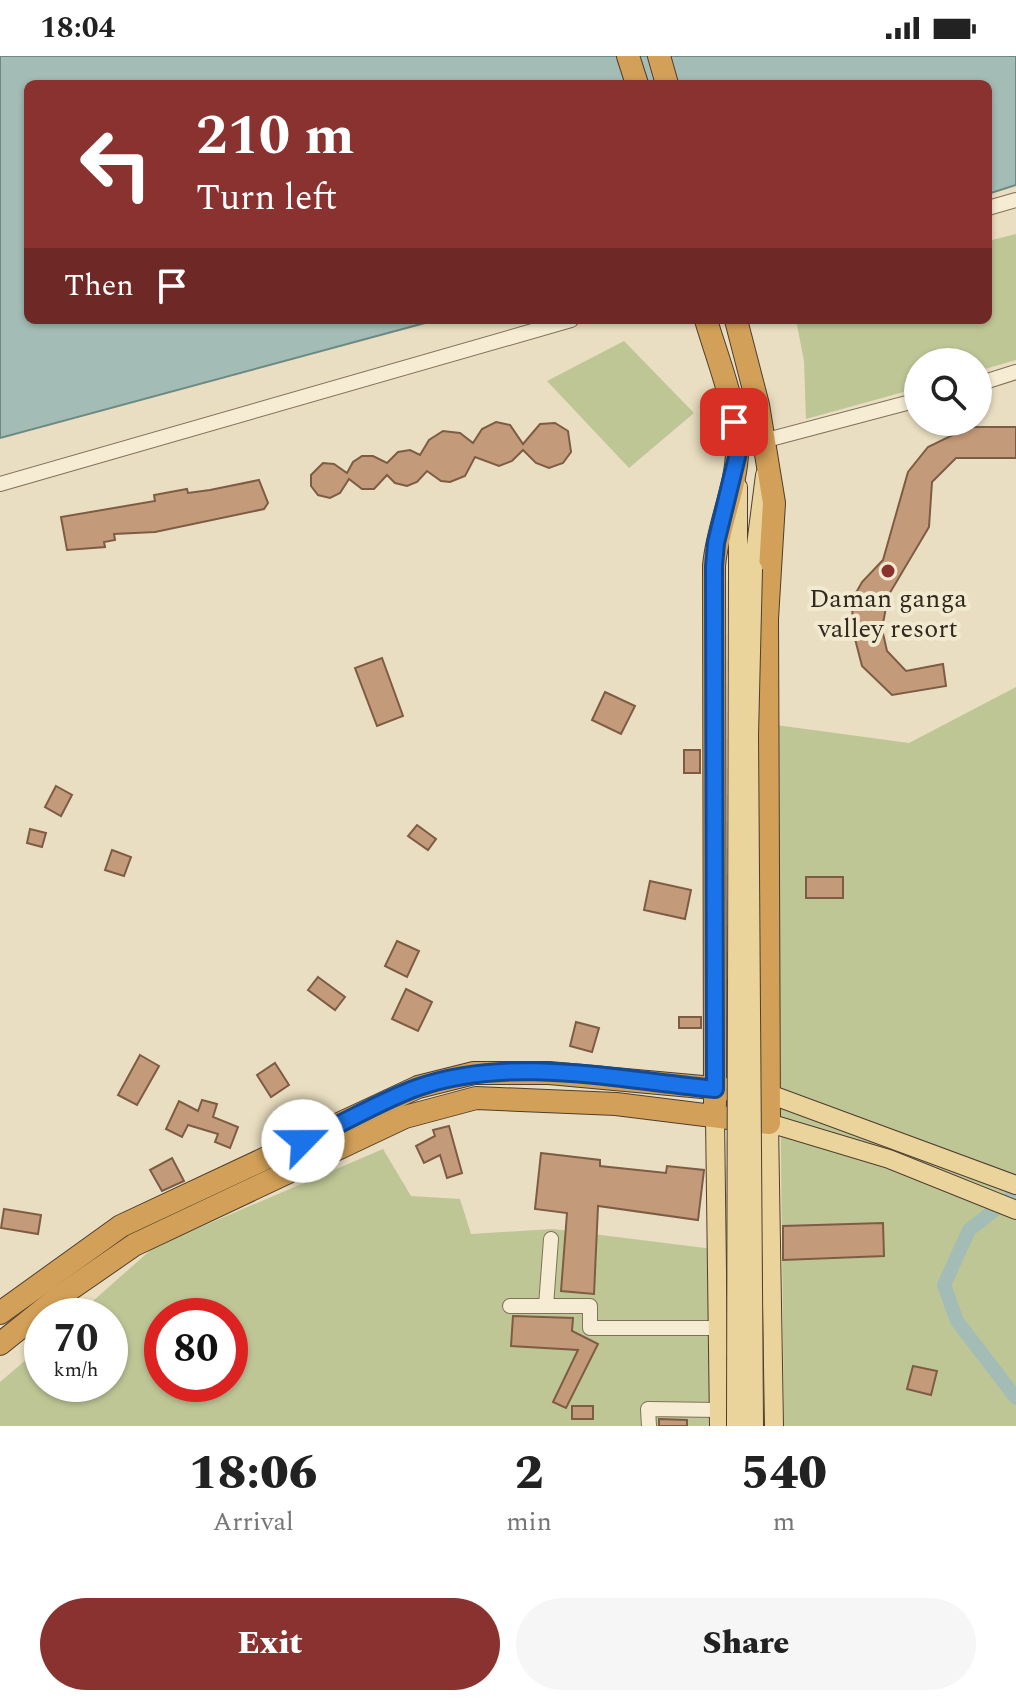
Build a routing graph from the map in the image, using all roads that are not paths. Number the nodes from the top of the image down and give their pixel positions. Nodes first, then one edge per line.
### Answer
1 (628, 56) edge
2 (659, 56) edge
3 (636, 80) edge
4 (666, 80) edge
5 (1016, 200) edge
6 (992, 207) edge
7 (557, 324) edge
8 (707, 324) edge
9 (737, 324) edge
10 (1016, 372) edge
11 (992, 380) edge
12 (904, 404) edge
13 (763, 441) junction
14 (738, 453) junction
15 (766, 464) junction
16 (0, 484) edge
17 (746, 568) junction
18 (715, 1089) junction
19 (772, 1095) junction
20 (715, 1117) junction
21 (769, 1123) junction
22 (1016, 1185) edge
23 (1016, 1210) edge
24 (551, 1239) dead end
25 (510, 1306) dead end
26 (546, 1306) junction
27 (0, 1313) edge
28 (719, 1328) junction
29 (0, 1344) edge
30 (719, 1418) edge
31 (649, 1426) edge
32 (736, 1426) edge
33 (754, 1426) edge
34 (774, 1426) edge

1 - 3 highway
2 - 4 highway
5 - 6 street
7 - 16 street
8 - 14 highway
9 - 13 highway
10 - 11 street
12 - 13 street
13 - 15 highway
14 - 17 main road
14 - 18 highway
15 - 17 main road
15 - 19 highway
17 - 32 main road, bridge
17 - 33 main road, bridge
18 - 19 highway
18 - 20 highway
18 - 27 highway
19 - 21 highway
19 - 22 main road
20 - 21 highway
20 - 28 main road
20 - 29 highway
21 - 23 main road
21 - 34 main road
24 - 26 street
25 - 26 street
26 - 28 street
28 - 30 main road
30 - 31 street

